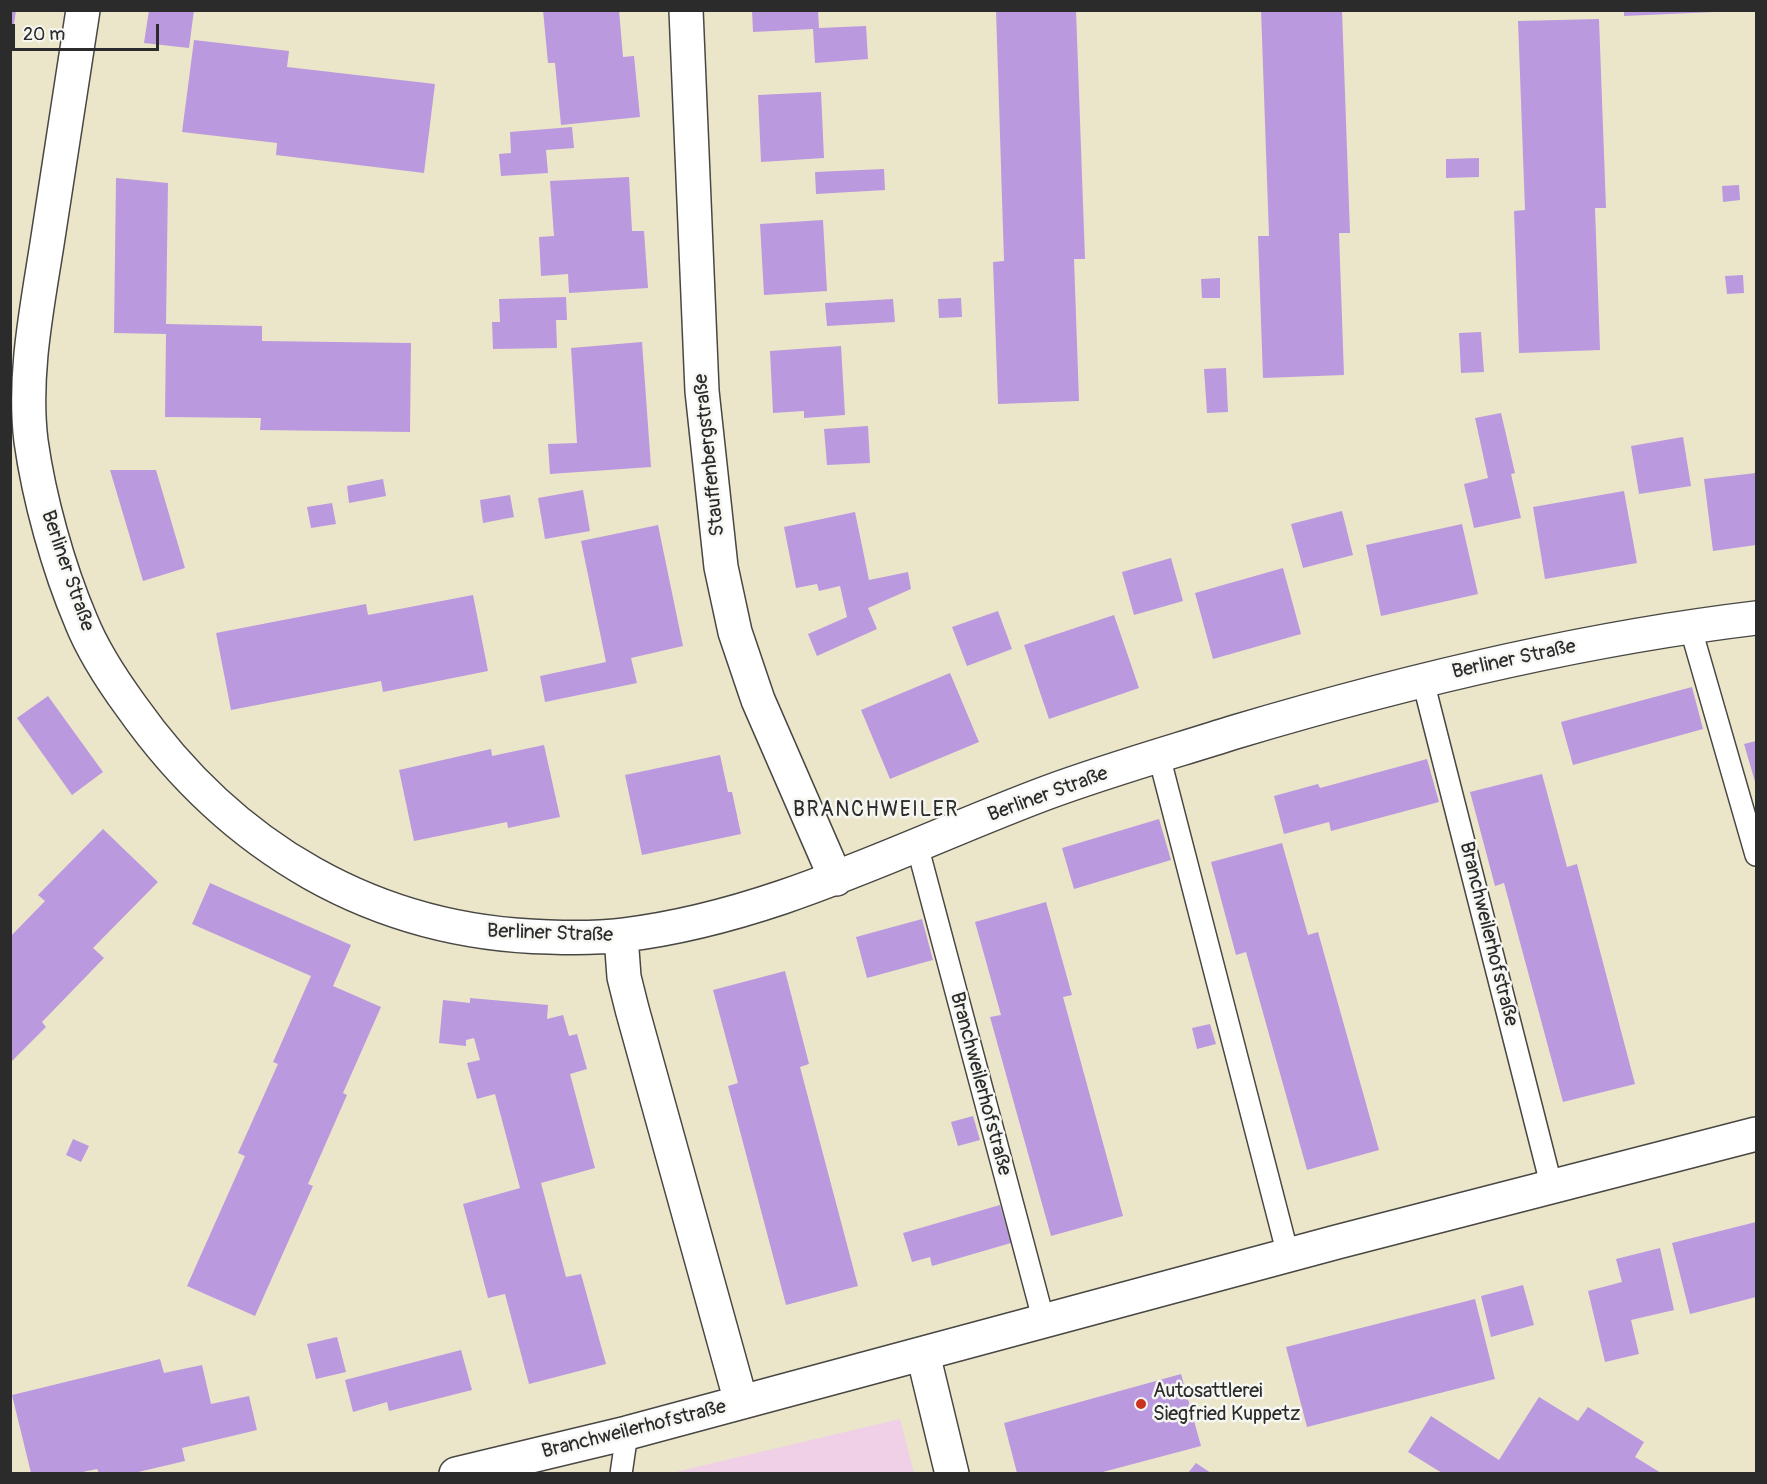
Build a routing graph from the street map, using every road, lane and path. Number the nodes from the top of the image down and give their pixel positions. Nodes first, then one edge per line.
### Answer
1 (83, 10) edge
2 (686, 10) edge
3 (1756, 618) edge
4 (1690, 626) junction
5 (1423, 681) junction
6 (1159, 756) junction
7 (917, 845) junction
8 (1756, 855) edge
9 (836, 879) junction
10 (621, 936) junction
11 (1756, 1134) edge
12 (1552, 1188) junction
13 (1288, 1255) junction
14 (1044, 1322) junction
15 (923, 1354) junction
16 (741, 1402) junction
17 (627, 1433) junction
18 (456, 1473) edge
19 (621, 1473) edge
20 (952, 1473) edge

1 - 10 street, Berliner Straße
2 - 9 street, Stauffenbergstraße
3 - 4 street, Berliner Straße
4 - 5 street, Berliner Straße
4 - 8 lane
5 - 6 street, Berliner Straße
5 - 12 lane, Branchweilerhofstraße
6 - 7 street, Berliner Straße
6 - 13 lane
7 - 9 street, Berliner Straße
7 - 14 lane, Branchweilerhofstraße
9 - 10 street, Berliner Straße
10 - 16 street, Branchweilerhofstraße
11 - 12 street, Branchweilerhofstraße
12 - 13 street, Branchweilerhofstraße
13 - 14 street, Branchweilerhofstraße
14 - 15 street, Branchweilerhofstraße
15 - 16 street, Branchweilerhofstraße
15 - 20 street
16 - 17 street, Branchweilerhofstraße
17 - 18 street, Branchweilerhofstraße
17 - 19 lane

